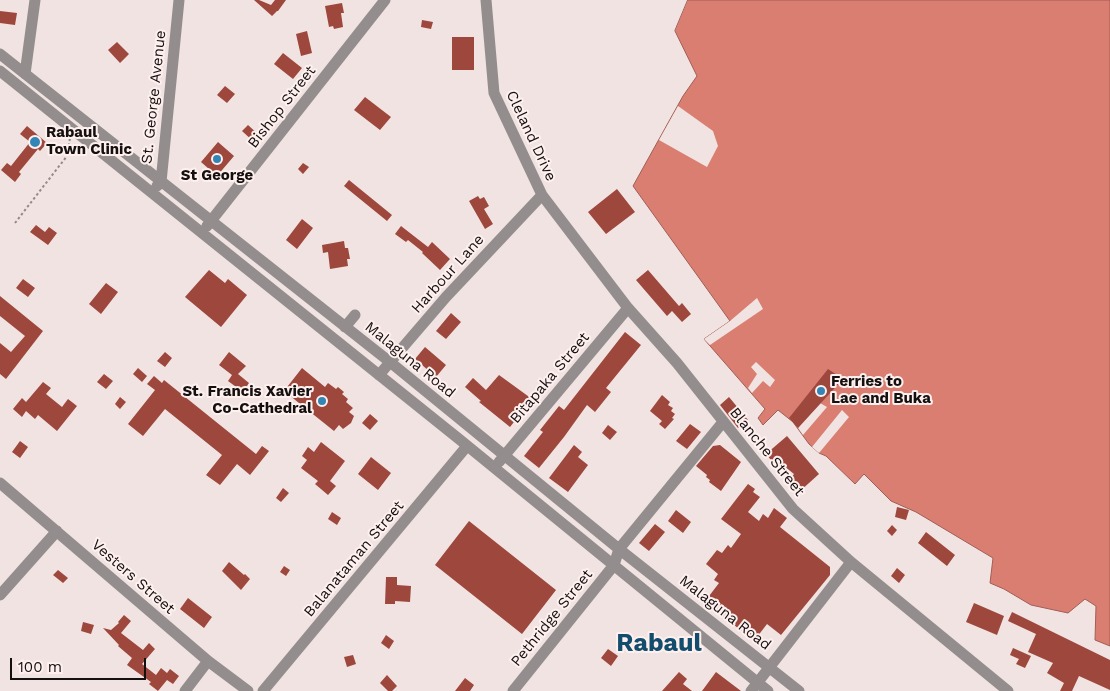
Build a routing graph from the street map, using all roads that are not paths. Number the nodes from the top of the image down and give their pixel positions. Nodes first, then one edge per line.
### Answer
1 (34, 0) edge
2 (179, 0) edge
3 (385, 0) edge
4 (486, 0) edge
5 (0, 54) edge
6 (0, 71) edge
7 (25, 74) junction
8 (161, 182) junction
9 (152, 194) junction
10 (542, 195) junction
11 (212, 221) junction
12 (202, 233) junction
13 (628, 308) junction
14 (355, 314) dead end
15 (345, 327) junction
16 (390, 362) junction
17 (379, 375) junction
18 (724, 422) junction
19 (467, 446) junction
20 (504, 456) junction
21 (494, 468) junction
22 (0, 483) edge
23 (57, 532) junction
24 (619, 549) junction
25 (851, 562) junction
26 (614, 565) junction
27 (0, 595) edge
28 (208, 661) junction
29 (770, 668) junction
30 (754, 687) edge
31 (185, 691) edge
32 (248, 691) edge
33 (263, 691) edge
34 (512, 691) edge
35 (768, 691) edge
36 (799, 691) edge
37 (1008, 691) edge

1 - 7 street
2 - 8 street, St. George Avenue
3 - 11 street, Bishop Street
4 - 10 street, Cleland Drive
5 - 7 street, Malaguna Road
6 - 9 street, Malaguna Road
7 - 8 street, Malaguna Road
8 - 9 street, St. George Avenue
8 - 11 street, Malaguna Road
9 - 12 street, Malaguna Road
10 - 13 street, Blanche Street
10 - 16 street, Harbour Lane
11 - 12 street, Bishop Street
11 - 15 street, Malaguna Road
12 - 17 street, Malaguna Road
13 - 18 street, Blanche Street
13 - 20 street, Bitapaka Street
14 - 15 street
15 - 16 street, Malaguna Road
16 - 17 street, Harbour Lane
16 - 20 street, Malaguna Road
17 - 19 street, Malaguna Road
18 - 24 street
18 - 25 street, Blanche Street
19 - 21 street, Malaguna Road
19 - 33 street, Balanataman Street
20 - 21 street, Bitapaka Street
20 - 24 street, Malaguna Road
21 - 26 street, Malaguna Road
22 - 23 street, Vesters Street
23 - 27 street
23 - 28 street, Vesters Street
24 - 26 street
24 - 29 street, Malaguna Road
25 - 29 street
25 - 37 street, Blanche Street
26 - 30 street, Malaguna Road
26 - 34 street, Pethridge Street
28 - 31 street
28 - 32 street, Vesters Street
29 - 30 street
29 - 36 street, Malaguna Road
30 - 35 street, Malaguna Road

